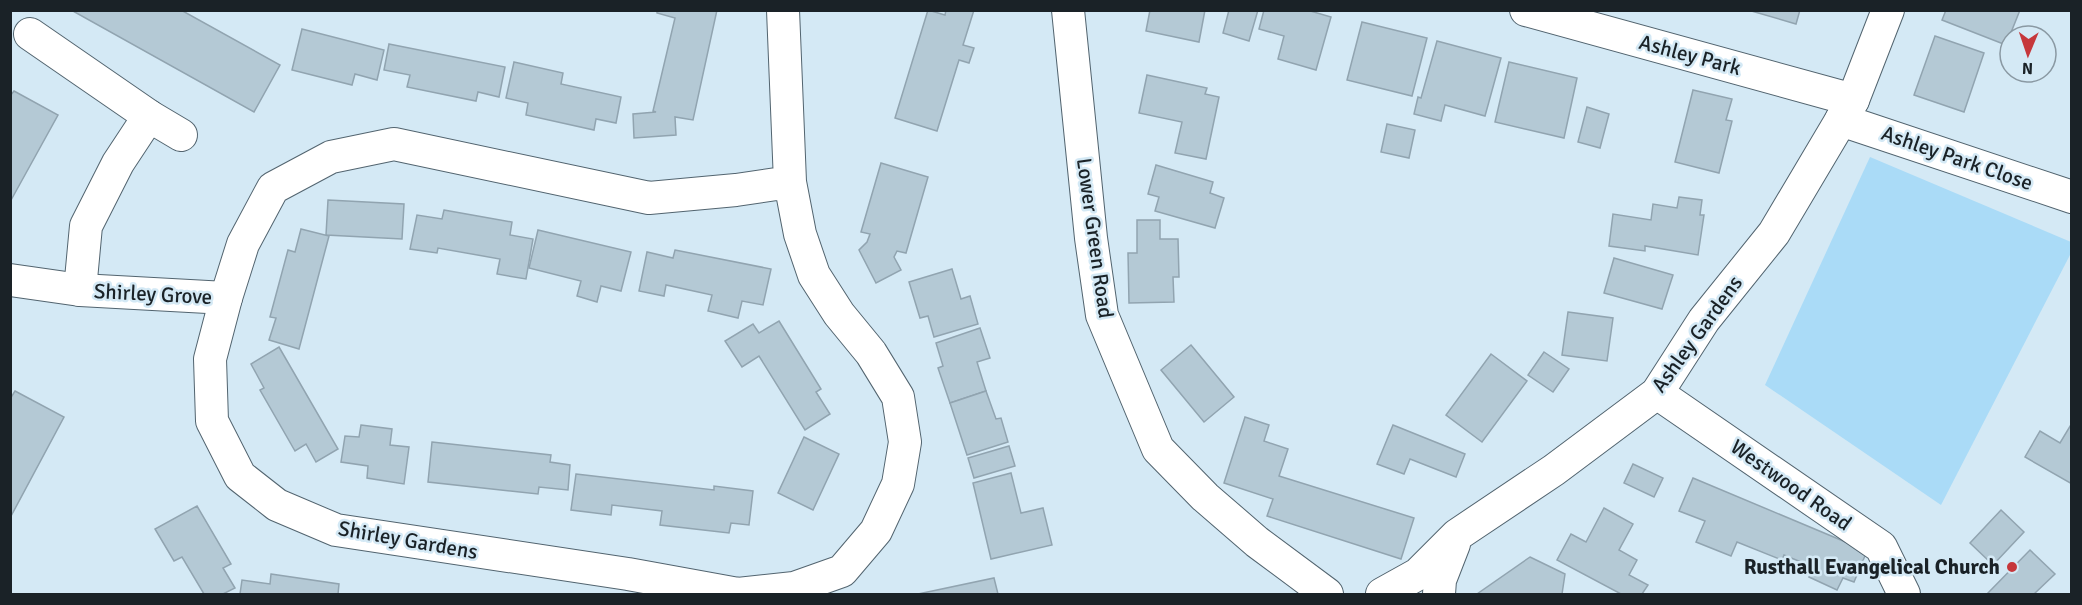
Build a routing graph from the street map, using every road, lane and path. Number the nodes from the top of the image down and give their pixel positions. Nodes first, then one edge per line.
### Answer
1 (783, 10) edge
2 (1068, 10) edge
3 (1526, 10) edge
4 (1888, 10) edge
5 (30, 34) dead end
6 (1847, 110) junction
7 (149, 116) junction
8 (181, 135) dead end
9 (790, 182) junction
10 (2072, 197) edge
11 (10, 280) edge
12 (80, 290) junction
13 (226, 298) junction
14 (1657, 393) junction
15 (1457, 535) junction
16 (1327, 594) edge
17 (1382, 594) edge
18 (1439, 594) edge
19 (1904, 594) edge

1 - 9 street, Shirley Gardens
2 - 16 street, Lower Green Road
3 - 6 street, Ashley Park
4 - 6 street, Ashley Gardens
5 - 7 street
6 - 10 street, Ashley Park Close
6 - 14 street, Ashley Gardens
7 - 8 street
7 - 12 street, Shirley Grove
9 - 13 street, Shirley Gardens
9 - 13 street, Shirley Gardens
11 - 12 street, Shirley Grove
12 - 13 street, Shirley Grove
14 - 15 street, Ashley Gardens
14 - 19 street, Westwood Road
15 - 17 street, Ashley Gardens
15 - 18 street

